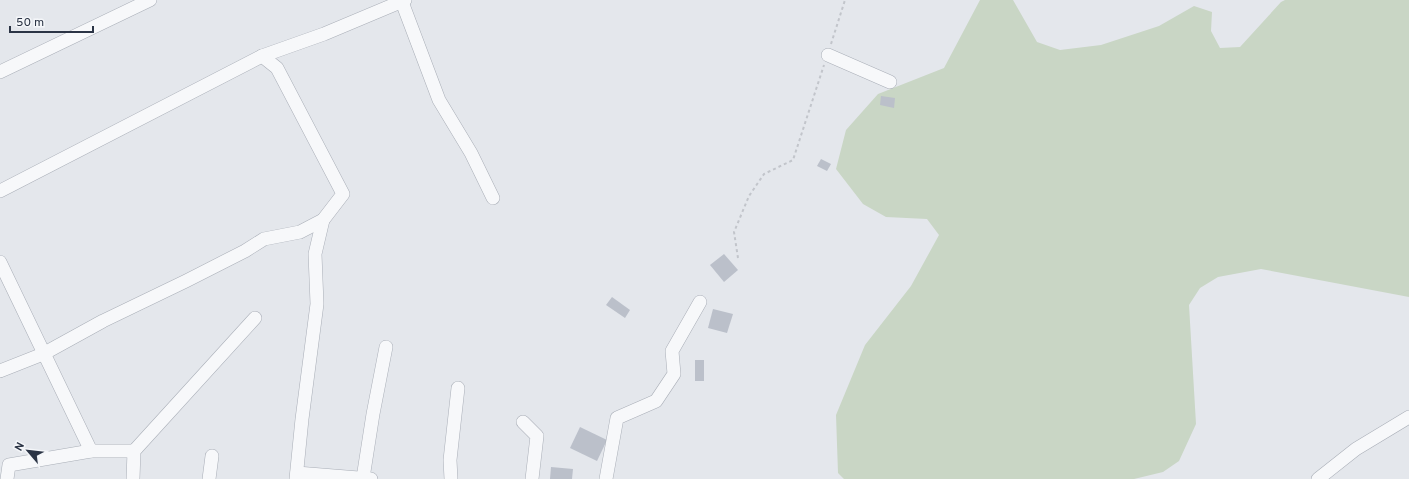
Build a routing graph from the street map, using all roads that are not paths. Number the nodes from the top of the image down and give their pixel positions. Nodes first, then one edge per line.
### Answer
1 (150, 0) edge
2 (404, 1) edge
3 (828, 55) road end
4 (262, 56) junction
5 (0, 72) edge
6 (890, 82) dead end
7 (0, 191) edge
8 (493, 198) dead end
9 (323, 220) junction
10 (0, 262) edge
11 (700, 302) dead end
12 (255, 318) dead end
13 (386, 347) dead end
14 (43, 354) junction
15 (0, 371) edge
16 (458, 388) dead end
17 (1409, 417) edge
18 (523, 422) dead end
19 (91, 451) junction
20 (134, 451) junction
21 (212, 456) dead end
22 (4, 466) edge
23 (296, 476) edge
24 (7, 479) edge
25 (133, 479) edge
26 (209, 479) edge
27 (369, 479) edge
28 (451, 479) edge
29 (532, 479) edge
30 (606, 479) edge
31 (1318, 479) edge

1 - 5 street
2 - 4 street
2 - 8 street
3 - 6 street
4 - 7 street
4 - 9 street
9 - 14 street
9 - 23 street
10 - 14 street
11 - 30 street
12 - 20 street
13 - 27 street
14 - 15 street
14 - 19 street
16 - 28 street
17 - 31 street
18 - 29 street
19 - 20 street
19 - 22 street
20 - 25 street
21 - 26 street
22 - 24 street
23 - 27 street

